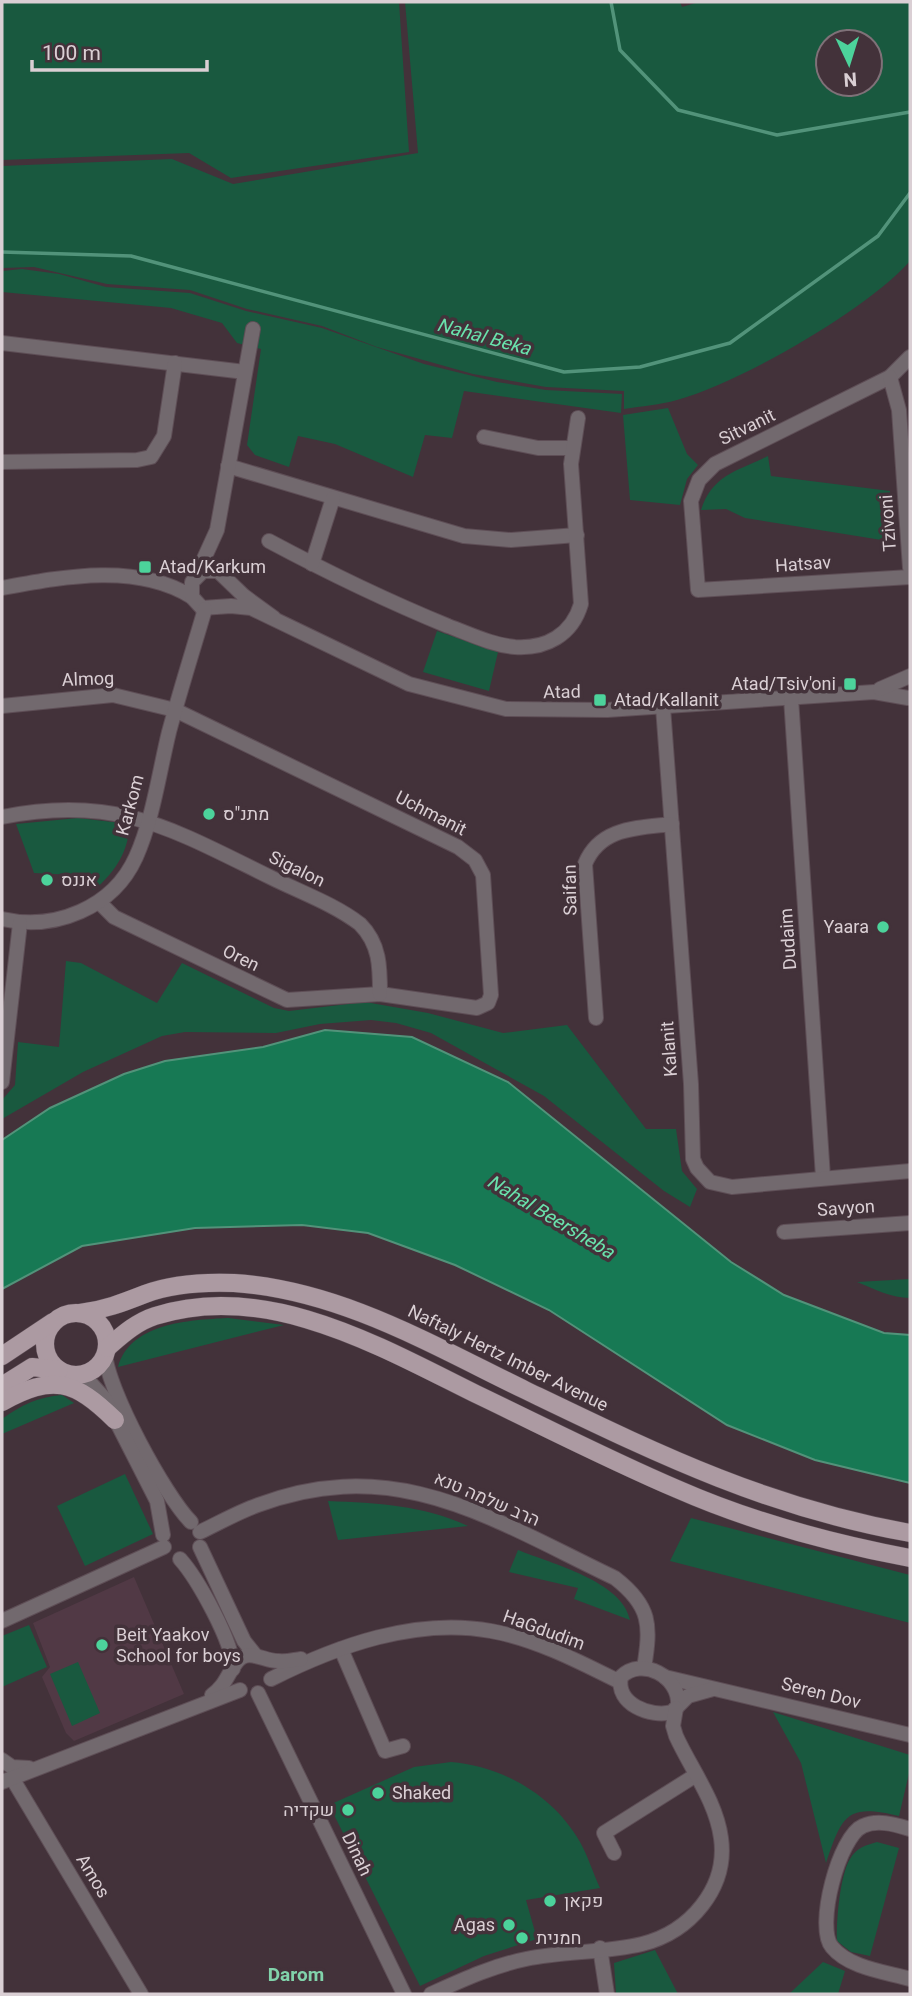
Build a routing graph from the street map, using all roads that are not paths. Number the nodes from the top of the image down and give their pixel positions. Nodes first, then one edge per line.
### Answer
1 (253, 329) dead end
2 (2, 343) edge
3 (910, 357) edge
4 (175, 363) junction
5 (245, 372) junction
6 (890, 377) junction
7 (578, 418) dead end
8 (484, 437) dead end
9 (571, 448) junction
10 (2, 462) edge
11 (228, 466) junction
12 (907, 475) edge
13 (333, 498) junction
14 (217, 530) junction
15 (577, 535) junction
16 (269, 541) dead end
17 (313, 564) junction
18 (910, 568) edge
19 (196, 575) junction
20 (225, 577) junction
21 (910, 577) edge
22 (153, 580) junction
23 (2, 588) edge
24 (698, 590) joint
25 (192, 597) junction
26 (221, 607) junction
27 (205, 609) junction
28 (274, 618) junction
29 (909, 676) edge
30 (868, 692) junction
31 (791, 698) junction
32 (909, 699) edge
33 (2, 706) edge
34 (663, 707) junction
35 (175, 710) junction
36 (2, 817) edge
37 (147, 820) junction
38 (672, 824) junction
39 (99, 902) junction
40 (2, 919) edge
41 (20, 923) junction
42 (380, 994) junction
43 (596, 1017) dead end
44 (2, 1082) edge
45 (910, 1171) edge
46 (823, 1178) junction
47 (910, 1223) edge
48 (784, 1232) dead end
49 (80, 1313) junction
50 (56, 1320) junction
51 (106, 1351) junction
52 (2, 1356) edge
53 (67, 1372) junction
54 (2, 1386) edge
55 (2, 1402) edge
56 (115, 1420) junction
57 (910, 1533) edge
58 (197, 1534) junction
59 (164, 1541) junction
60 (910, 1558) edge
61 (180, 1559) junction
62 (2, 1621) edge
63 (335, 1651) junction
64 (259, 1657) junction
65 (644, 1668) junction
66 (233, 1670) junction
67 (665, 1677) junction
68 (271, 1679) junction
69 (620, 1682) junction
70 (723, 1689) junction
71 (240, 1690) junction
72 (258, 1693) junction
73 (202, 1703) junction
74 (677, 1707) junction
75 (652, 1714) junction
76 (910, 1735) edge
77 (680, 1745) junction
78 (403, 1746) dead end
79 (2, 1760) edge
80 (44, 1765) junction
81 (696, 1775) junction
82 (7, 1780) edge
83 (910, 1829) edge
84 (614, 1853) dead end
85 (600, 1948) junction
86 (910, 1979) edge
87 (141, 1994) edge
88 (404, 1994) edge
89 (431, 1994) edge
90 (607, 1994) edge

1 - 5 street
2 - 4 street
3 - 6 street, Sitvanit
4 - 5 street
4 - 10 street
5 - 11 street
6 - 12 street, Tzivoni
6 - 24 street, Sitvanit
7 - 9 street
8 - 9 street
9 - 15 street
11 - 13 street
11 - 14 street
12 - 18 street, Tzivoni
13 - 15 street
13 - 17 street
14 - 19 street
14 - 20 street
15 - 17 street
16 - 17 street
19 - 20 street
19 - 22 street
19 - 25 street
20 - 26 street
20 - 28 street, Atad
21 - 24 street, Hatsav
22 - 23 street
22 - 25 street
25 - 27 street
26 - 27 street
26 - 28 street, Atad
27 - 35 street, Karkom
28 - 34 street, Atad
29 - 30 street, Atad
29 - 32 street
30 - 31 street, Atad
30 - 32 street, Atad
31 - 34 street, Atad
31 - 46 street, Dudaim
33 - 35 street, Almog
34 - 38 street, Kalanit
35 - 37 street, Karkom
35 - 42 street, Uchmanit
36 - 37 street, Sigalon
37 - 39 street, Karkom
37 - 42 street, Sigalon
38 - 43 street, Saifan
38 - 46 street, Kalanit
39 - 41 street, Karkom
39 - 42 street, Oren
40 - 41 street, Karkom
41 - 44 street
45 - 46 street, Kalanit
47 - 48 street, Savyon
49 - 50 main road
49 - 51 main road
49 - 57 main road, Naftaly Hertz Imber Avenue
50 - 52 main road
50 - 53 main road
51 - 53 main road
51 - 58 street
51 - 60 main road
53 - 54 main road
53 - 56 street
55 - 56 main road
56 - 59 street
58 - 59 street
58 - 61 street
58 - 64 street
58 - 65 street, הרב שלמה טנא
59 - 61 street
59 - 62 street
61 - 66 street
63 - 64 street, HaGdudim
63 - 68 street, HaGdudim
63 - 69 street, HaGdudim
63 - 78 street
64 - 66 street
64 - 68 street
65 - 67 street
65 - 69 street
66 - 71 street
66 - 73 street
67 - 70 street, Seren Dov
67 - 74 street
68 - 72 street
69 - 75 street
70 - 74 street, Seren Dov
70 - 76 street, Seren Dov
71 - 72 street
71 - 73 street
72 - 88 street, Dinah
73 - 80 street
74 - 75 street
74 - 77 street
75 - 77 street
77 - 81 street
79 - 80 street
80 - 82 street
81 - 84 street
81 - 85 street
82 - 87 street, Amos
83 - 86 street
85 - 89 street
85 - 90 street

